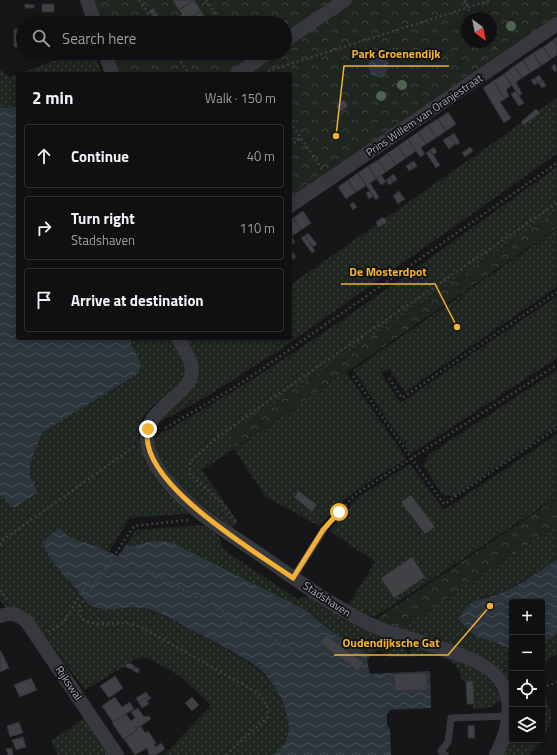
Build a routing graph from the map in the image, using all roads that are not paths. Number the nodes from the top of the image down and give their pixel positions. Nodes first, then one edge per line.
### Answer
1 (87, 0) edge
2 (345, 0) edge
3 (93, 16) edge
4 (557, 24) edge
5 (292, 36) edge
6 (107, 60) edge
7 (258, 60) edge
8 (111, 72) edge
9 (240, 72) edge
10 (292, 205) edge
11 (179, 340) edge
12 (323, 530) road end
13 (293, 578) junction
14 (0, 616) edge
15 (509, 716) junction
16 (117, 755) edge
17 (444, 755) edge
18 (496, 755) edge

1 - 3 street
2 - 5 street
4 - 10 street, Prins Willem van Oranjestraat
6 - 8 street
7 - 9 street
11 - 13 street, Stadshaven
12 - 13 lane
13 - 15 street, Stadshaven
14 - 16 street, Rijkswal
15 - 17 lane
15 - 18 street, Stadshaven

